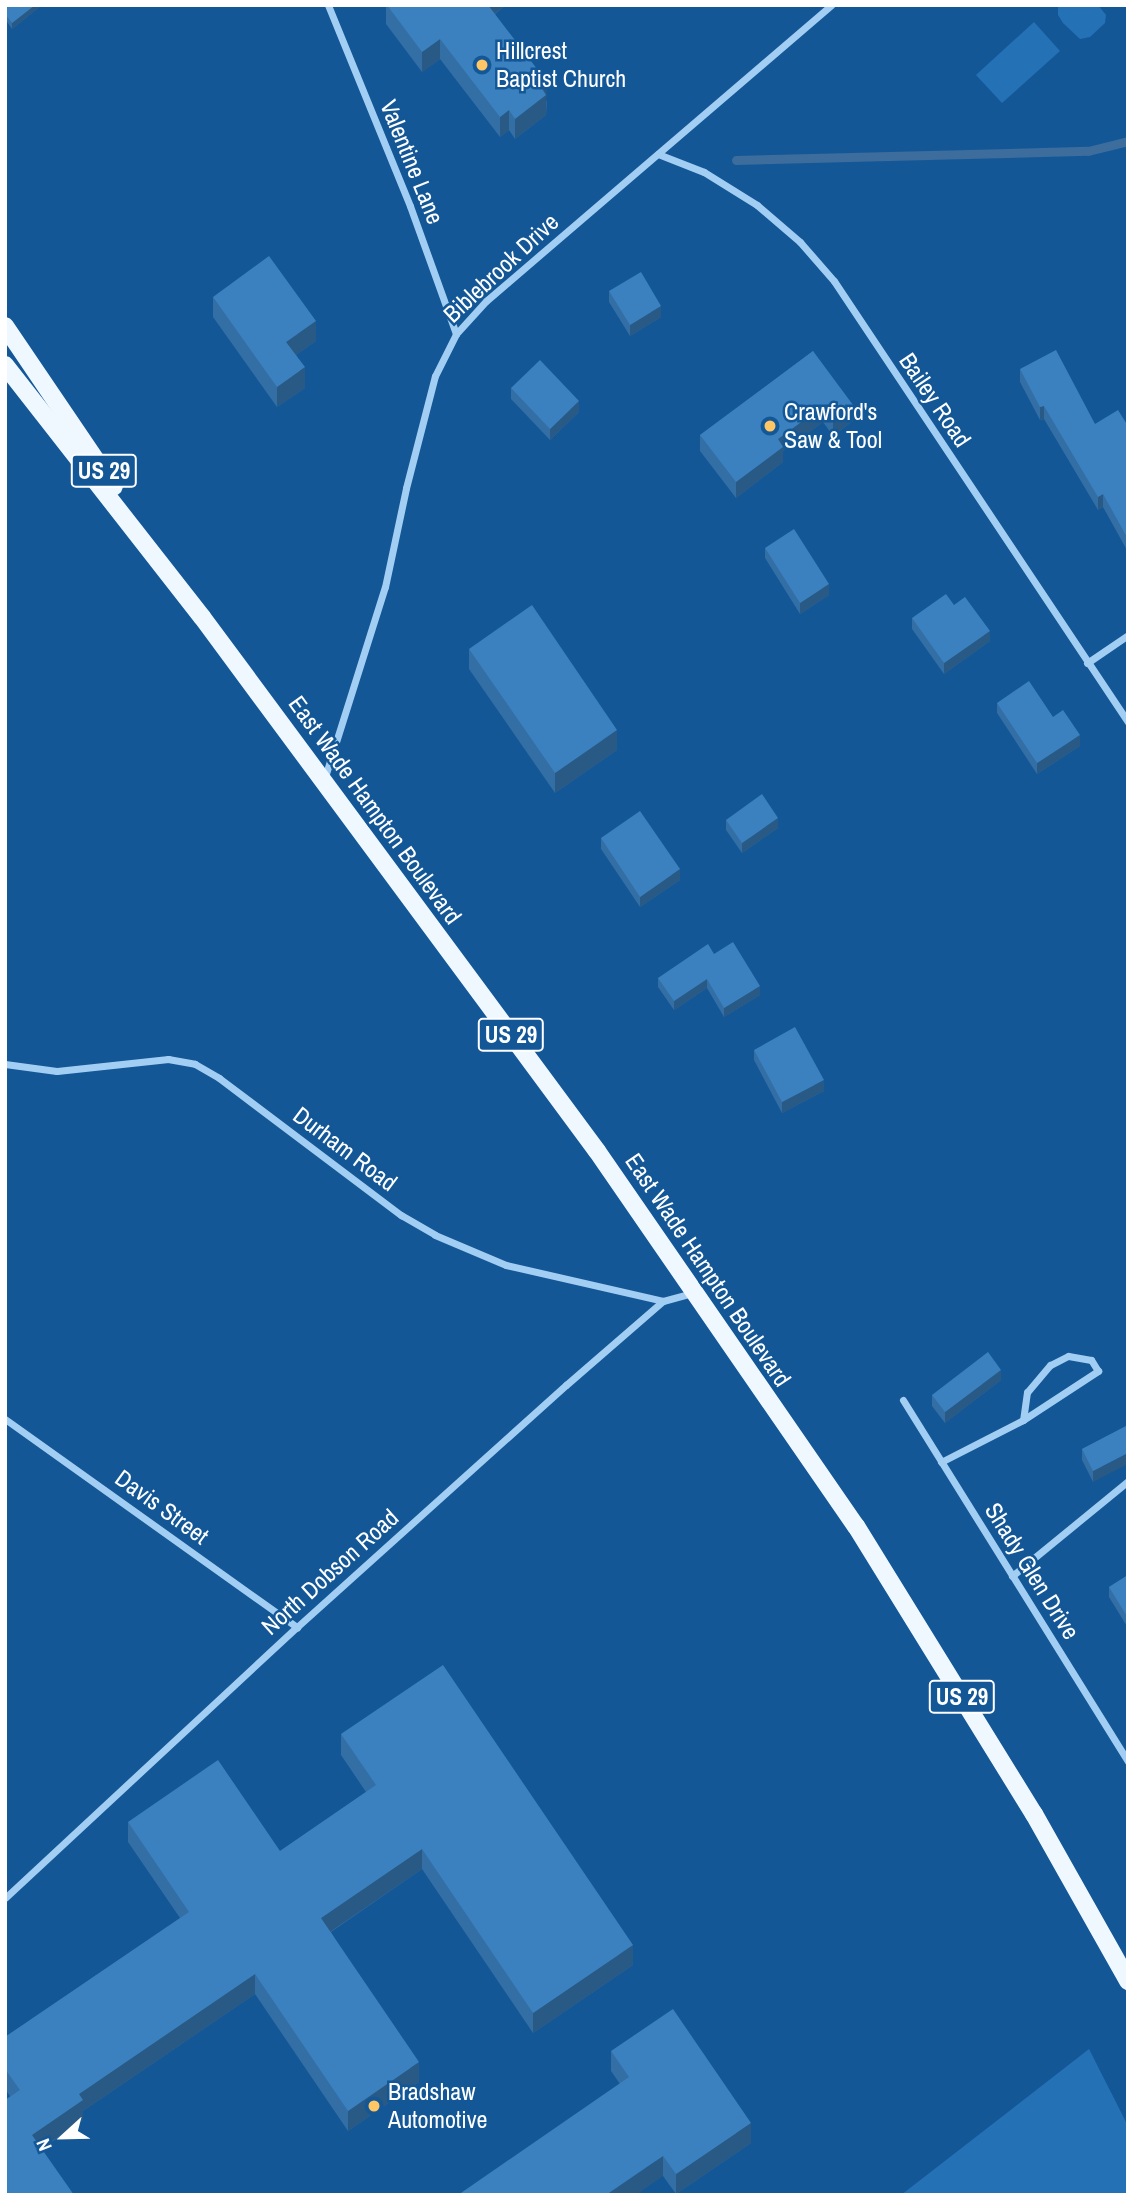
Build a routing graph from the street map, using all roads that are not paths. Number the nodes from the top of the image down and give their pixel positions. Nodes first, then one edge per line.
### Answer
1 (328, 5) edge
2 (831, 5) edge
3 (658, 154) junction
4 (5, 326) edge
5 (456, 334) junction
6 (5, 365) edge
7 (202, 617) junction
8 (1128, 635) edge
9 (1087, 663) junction
10 (1128, 722) edge
11 (324, 782) junction
12 (5, 1064) edge
13 (692, 1293) junction
14 (663, 1301) junction
15 (903, 1400) dead end
16 (5, 1419) edge
17 (1023, 1420) junction
18 (941, 1462) junction
19 (1128, 1481) edge
20 (1012, 1576) junction
21 (297, 1627) junction
22 (1128, 1762) edge
23 (5, 1898) edge
24 (1128, 1981) edge

1 - 5 street, Valentine Lane
2 - 3 street, Biblebrook Drive
3 - 5 street, Biblebrook Drive
3 - 9 street, Bailey Road
4 - 7 main road, East Wade Hampton Boulevard / US 29
5 - 11 street, Biblebrook Drive
6 - 7 main road, East Wade Hampton Boulevard / US 29
7 - 11 main road, East Wade Hampton Boulevard / US 29
8 - 9 street
9 - 10 street, Bailey Road
11 - 13 main road, East Wade Hampton Boulevard / US 29
12 - 14 street, Durham Road
13 - 14 street, North Dobson Road
13 - 24 main road, East Wade Hampton Boulevard / US 29
14 - 21 street, North Dobson Road
15 - 18 street, Shady Glen Drive
16 - 21 street, Davis Street
17 - 17 street
17 - 18 street
18 - 20 street, Shady Glen Drive
19 - 20 street
20 - 22 street, Shady Glen Drive
21 - 23 street, North Dobson Road

